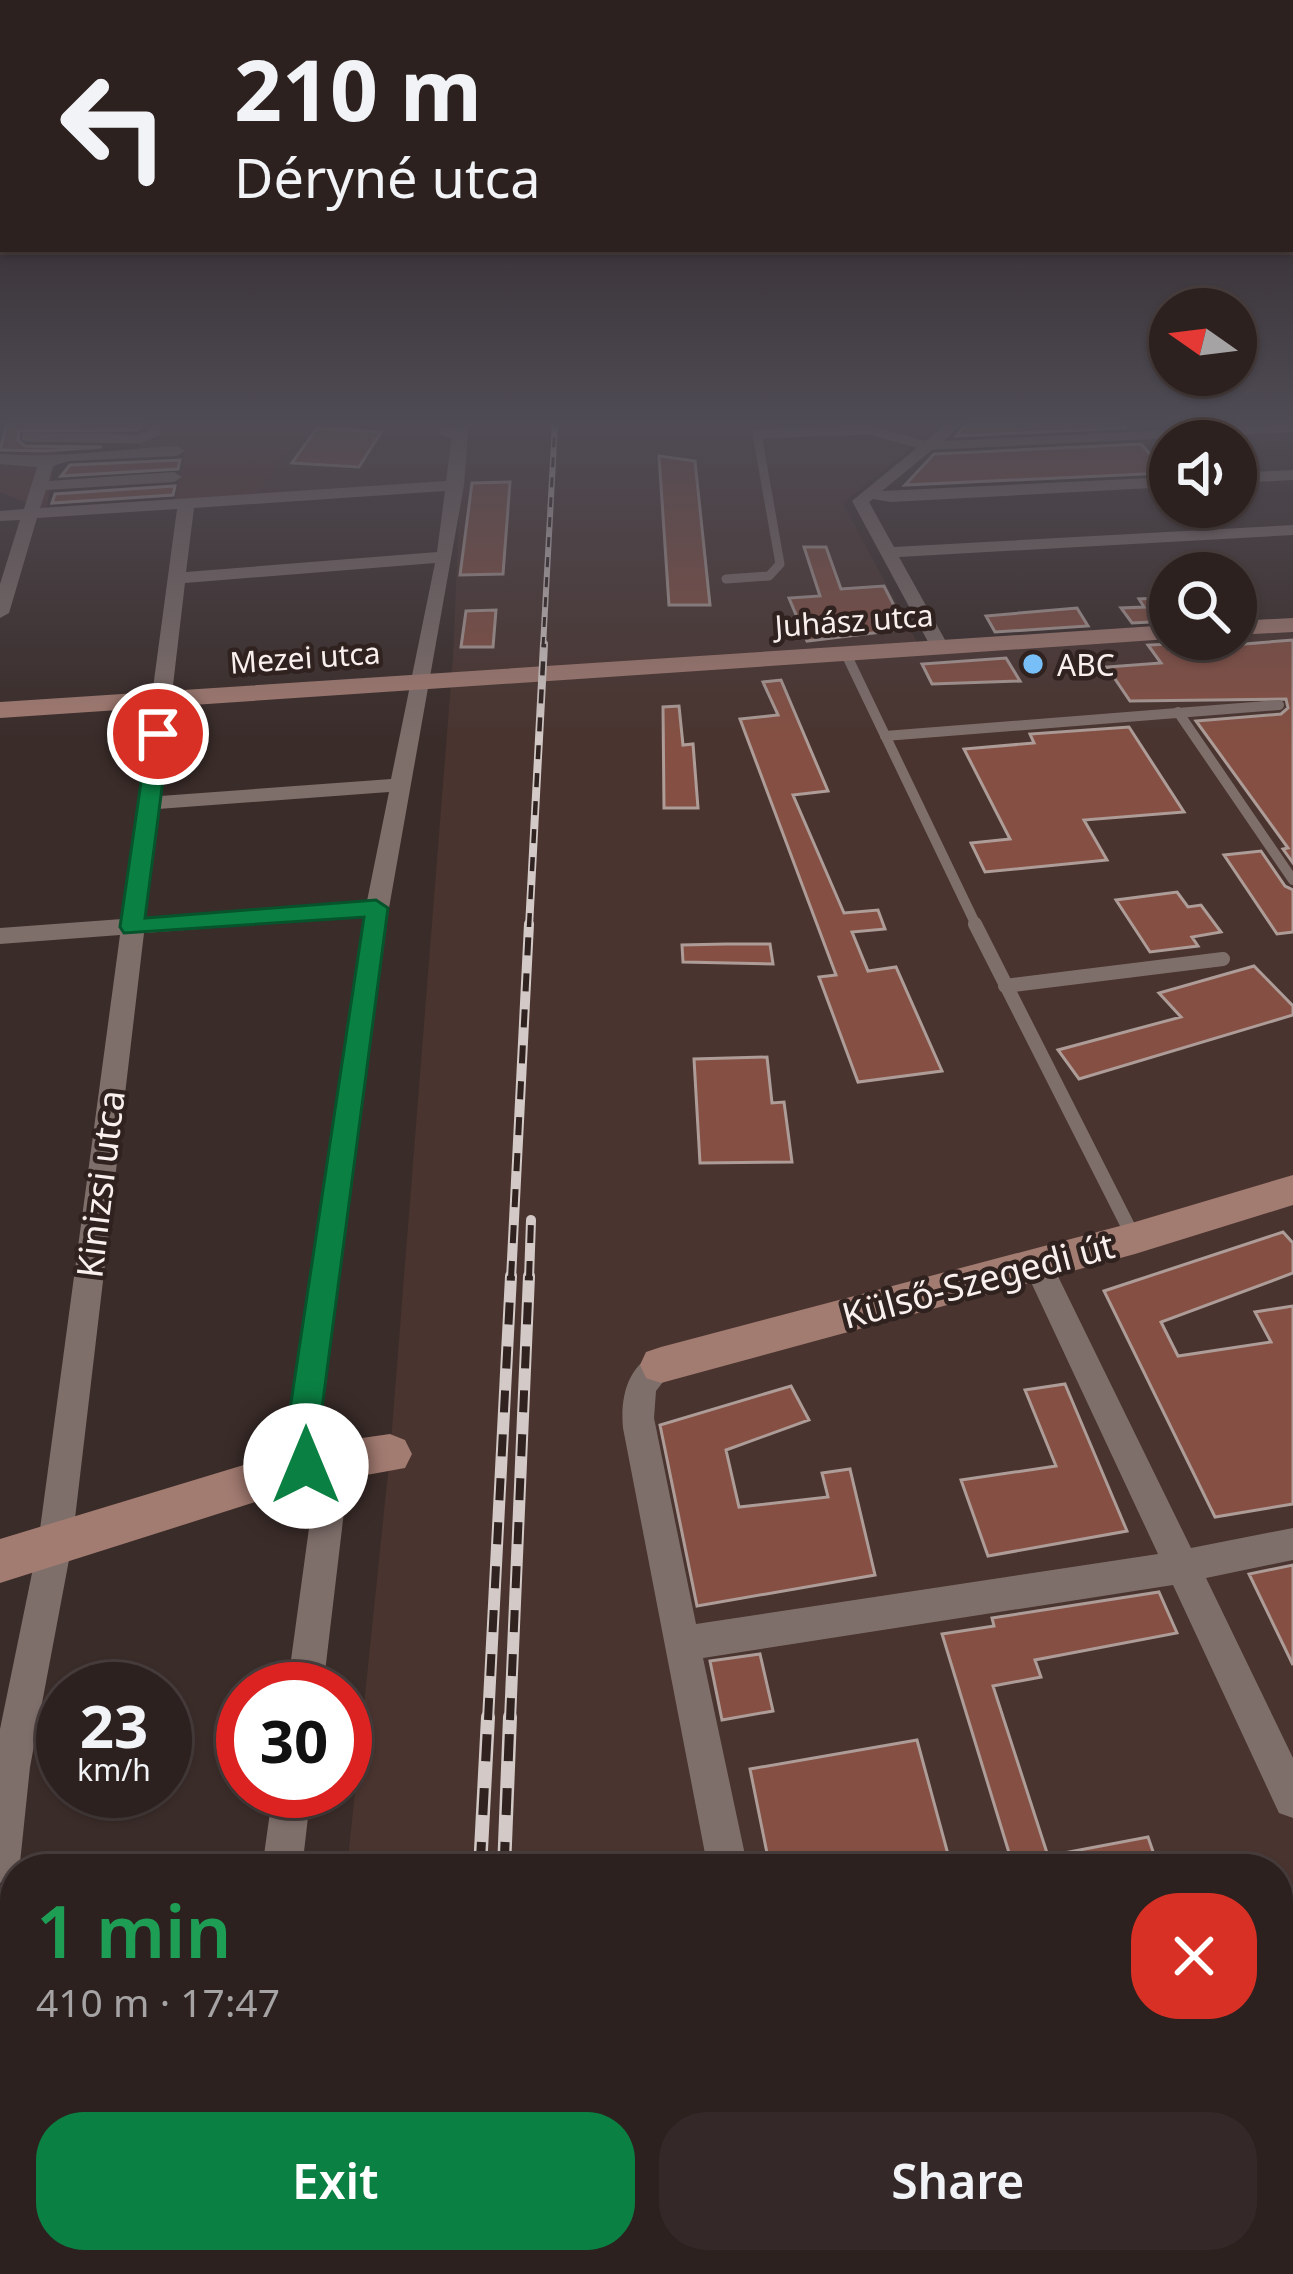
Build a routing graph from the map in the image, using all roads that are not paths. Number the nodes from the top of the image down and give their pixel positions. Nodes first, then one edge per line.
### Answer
1 (25, 529) edge
2 (183, 529) edge
3 (449, 529) edge
4 (774, 529) edge
5 (872, 529) edge
6 (1293, 530) edge
7 (887, 554) junction
8 (445, 557) junction
9 (178, 578) junction
10 (726, 579) dead end
11 (0, 613) edge
12 (1293, 625) edge
13 (1257, 627) edge
14 (1149, 633) edge
15 (940, 647) junction
16 (846, 654) junction
17 (542, 674) joint
18 (421, 682) junction
19 (163, 700) junction
20 (1280, 705) dead end
21 (0, 710) edge
22 (1178, 712) junction
23 (885, 736) junction
24 (402, 785) junction
25 (149, 803) junction
26 (1293, 880) edge
27 (376, 908) junction
28 (132, 927) junction
29 (0, 936) edge
30 (1223, 959) dead end
31 (1004, 986) junction
32 (1293, 1190) edge
33 (1135, 1238) junction
34 (1038, 1264) junction
35 (662, 1364) joint
36 (390, 1454) dead end
37 (320, 1464) junction
38 (55, 1544) junction
39 (1293, 1544) edge
40 (0, 1561) edge
41 (1180, 1567) junction
42 (685, 1643) junction
43 (307, 1662) edge
44 (6, 1768) edge
45 (1293, 1799) edge
46 (289, 1818) edge
47 (1, 1854) edge
48 (284, 1854) edge
49 (725, 1854) edge

1 - 11 street
2 - 9 street, Kinizsi utca
3 - 8 street
4 - 10 lane
5 - 7 street
6 - 7 street
7 - 15 street
8 - 9 street
8 - 18 street
9 - 19 street, Kinizsi utca
12 - 13 street
14 - 15 street, Juhász utca
15 - 16 street, Juhász utca
16 - 17 street, Juhász utca
16 - 23 lane
17 - 18 street, Mezei utca
18 - 19 street, Mezei utca
18 - 24 street
19 - 21 street, Mezei utca
19 - 25 street, Kinizsi utca
20 - 22 lane
22 - 23 lane
22 - 26 lane
23 - 31 lane
24 - 25 street
24 - 27 street
25 - 28 street, Kinizsi utca
27 - 28 street
27 - 37 street
28 - 29 street
28 - 38 street, Kinizsi utca
30 - 31 lane
31 - 33 lane
32 - 33 street, Külső-Szegedi út
33 - 34 street, Külső-Szegedi út
34 - 35 street, Külső-Szegedi út
34 - 41 street
35 - 42 street
36 - 37 street
37 - 38 street
37 - 43 street
38 - 40 street
38 - 44 street, Kinizsi utca
39 - 41 street
41 - 42 street
41 - 45 street
42 - 49 street
44 - 47 street, Kinizsi utca
46 - 48 street

